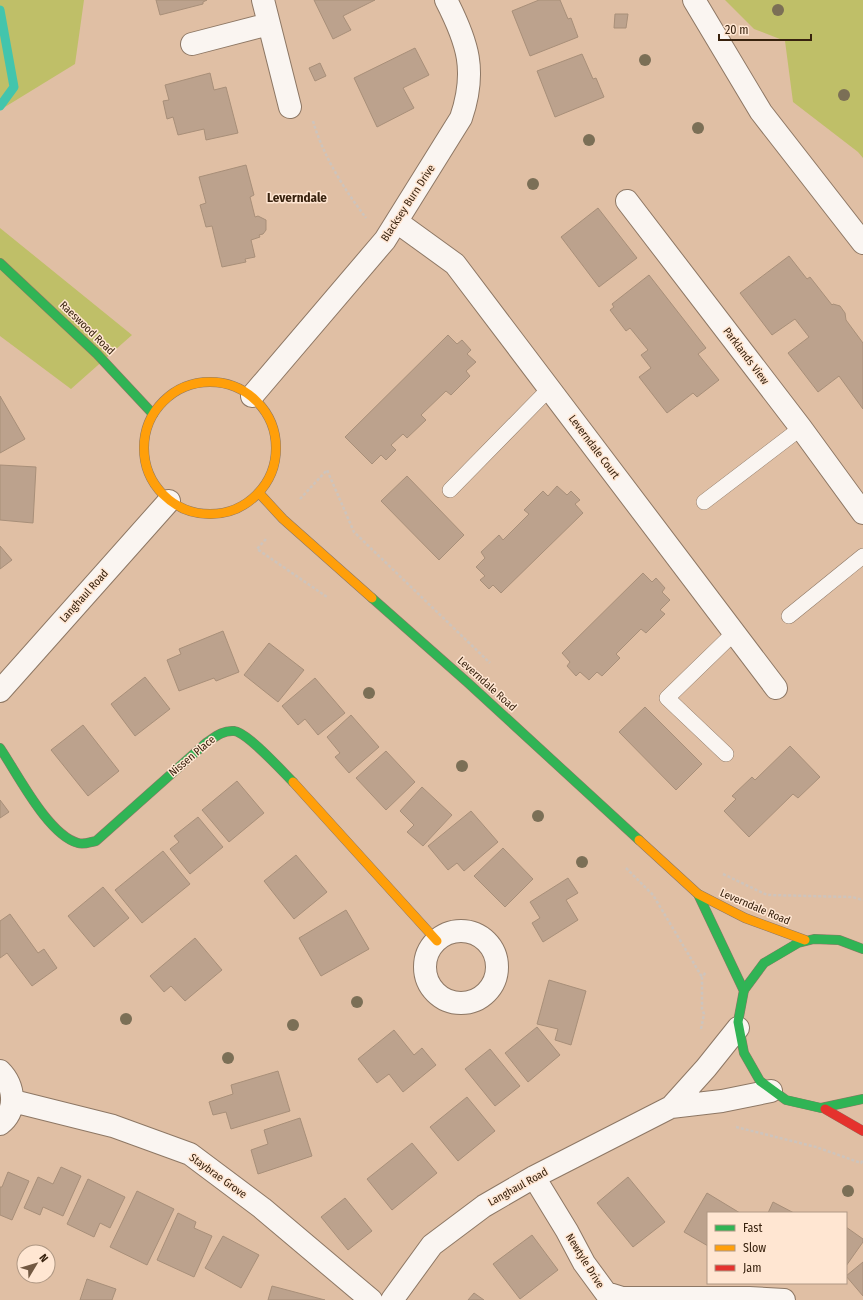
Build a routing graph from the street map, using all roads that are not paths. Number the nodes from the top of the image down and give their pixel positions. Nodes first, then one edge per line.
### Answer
1 (263, 0) edge
2 (446, 0) edge
3 (694, 0) edge
4 (269, 24) junction
5 (192, 44) dead end
6 (290, 107) road end
7 (626, 201) dead end
8 (397, 222) junction
9 (863, 243) edge
10 (0, 263) edge
11 (550, 388) junction
12 (252, 396) junction
13 (153, 414) junction
14 (801, 428) junction
15 (450, 490) dead end
16 (259, 493) junction
17 (169, 501) junction
18 (704, 502) dead end
19 (863, 513) edge
20 (863, 556) edge
21 (789, 616) dead end
22 (734, 633) junction
23 (776, 688) dead end
24 (0, 691) edge
25 (0, 748) edge
26 (726, 754) dead end
27 (698, 894) junction
28 (437, 940) dead end
29 (805, 940) junction
30 (863, 949) edge
31 (744, 991) junction
32 (738, 1028) junction
33 (0, 1071) edge
34 (771, 1091) junction
35 (863, 1099) edge
36 (13, 1101) junction
37 (671, 1107) junction
38 (825, 1109) junction
39 (0, 1124) edge
40 (863, 1131) edge
41 (534, 1177) junction
42 (370, 1300) edge
43 (392, 1300) edge
44 (784, 1300) edge

1 - 4 street
2 - 8 street, Blacksey Burn Drive
3 - 9 street
4 - 5 street
4 - 6 street
7 - 14 street, Parklands View
8 - 11 street, Leverndale Court
8 - 12 street, Blacksey Burn Drive
10 - 13 street, Raeswood Road
11 - 15 lane
11 - 22 street, Leverndale Court
12 - 13 street
12 - 16 street
13 - 17 street
14 - 18 lane
14 - 19 street, Parklands View
16 - 17 street
16 - 27 street, Leverndale Road
17 - 24 street, Langhaul Road
20 - 21 lane
22 - 23 street, Leverndale Court
22 - 26 lane
25 - 28 street, Nissen Place
27 - 29 street, Leverndale Road
27 - 31 street, Leverndale Road
29 - 30 street
29 - 31 street
31 - 32 street
32 - 34 street
32 - 37 street, Langhaul Road
33 - 36 street
34 - 37 street, Langhaul Road
34 - 38 street
35 - 38 street
36 - 39 street
36 - 42 street, Staybrae Grove
37 - 41 street, Langhaul Road
38 - 40 street
41 - 43 street, Langhaul Road
41 - 44 street, Newtyle Drive

